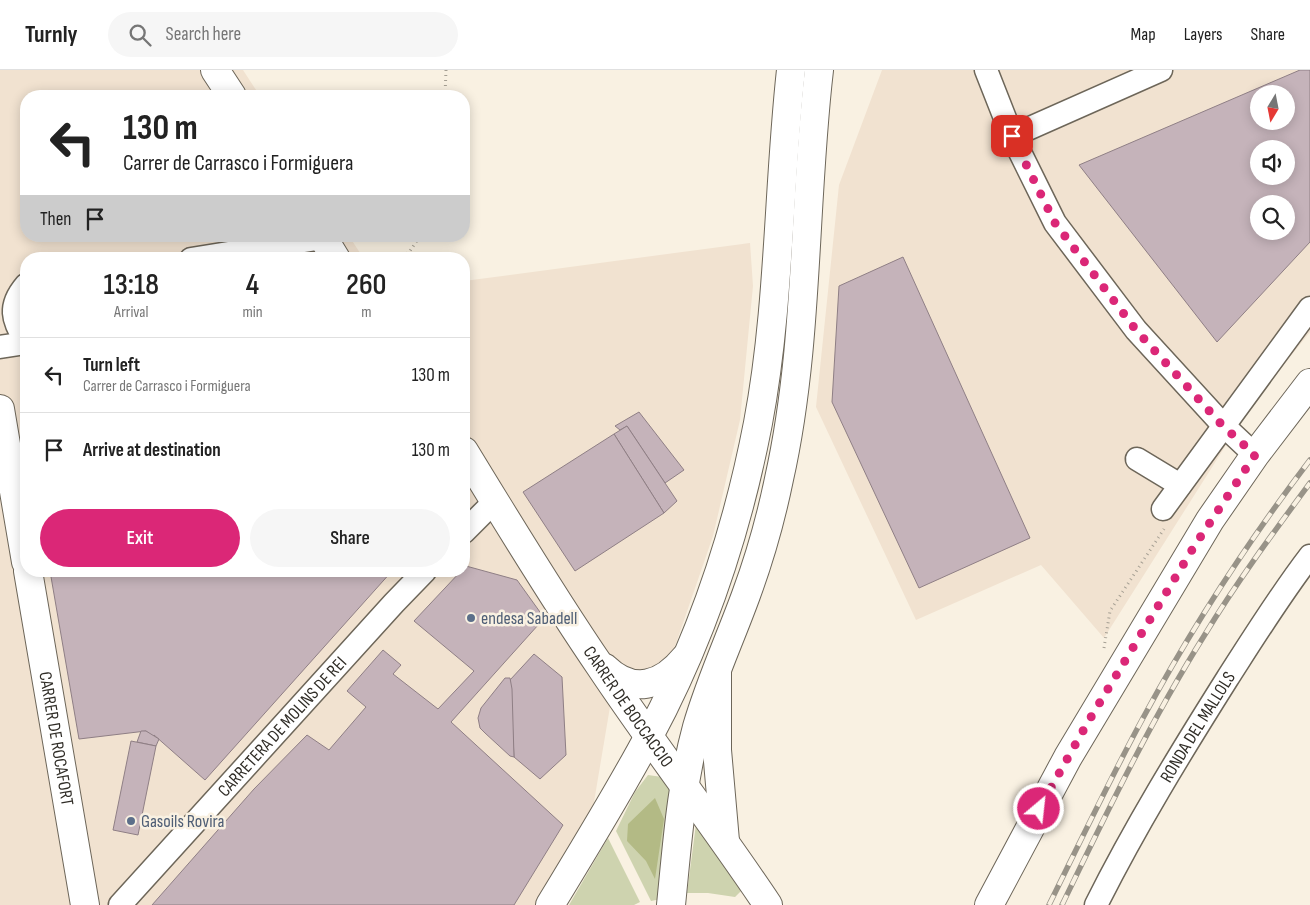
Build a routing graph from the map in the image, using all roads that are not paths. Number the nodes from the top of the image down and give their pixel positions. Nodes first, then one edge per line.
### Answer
1 (215, 70) edge
2 (791, 70) edge
3 (820, 70) edge
4 (986, 70) edge
5 (1161, 70) edge
6 (228, 90) edge
7 (1012, 136) junction
8 (327, 244) edge
9 (254, 252) edge
10 (20, 286) edge
11 (0, 289) edge
12 (20, 292) edge
13 (1310, 308) edge
14 (20, 333) edge
15 (20, 343) edge
16 (0, 347) edge
17 (1310, 383) edge
18 (0, 412) edge
19 (1222, 425) junction
20 (1255, 455) junction
21 (1137, 459) dead end
22 (470, 461) edge
23 (1180, 485) junction
24 (495, 502) junction
25 (1163, 509) dead end
26 (470, 526) edge
27 (20, 527) edge
28 (1310, 556) edge
29 (29, 577) edge
30 (419, 577) edge
31 (595, 658) junction
32 (685, 658) junction
33 (717, 671) junction
34 (649, 736) junction
35 (685, 785) junction
36 (725, 841) junction
37 (85, 905) edge
38 (120, 905) edge
39 (550, 905) edge
40 (671, 905) edge
41 (768, 905) edge
42 (989, 905) edge
43 (1096, 905) edge

1 - 6 main road
2 - 32 main road
3 - 33 main road
4 - 7 street
5 - 7 street
7 - 19 street
8 - 9 street
10 - 11 street
12 - 14 street
13 - 19 street
15 - 16 street
17 - 20 main road
18 - 27 main road
19 - 20 street
19 - 23 street
20 - 42 main road
21 - 23 street
22 - 24 main road, CARRER DE BOCCACCIO
23 - 25 street
24 - 26 street
24 - 31 main road, CARRER DE BOCCACCIO
28 - 43 street, RONDA DEL MALLOLS
29 - 37 main road, CARRER DE ROCAFORT
30 - 38 street, CARRETERA DE MOLINS DE REI
31 - 32 main road
31 - 34 main road, CARRER DE BOCCACCIO
32 - 34 main road
33 - 35 main road
33 - 36 main road
34 - 35 main road, CARRER DE BOCCACCIO
34 - 39 main road
35 - 36 main road, CARRER DE BOCCACCIO
35 - 40 main road
36 - 41 main road, CARRER DE BOCCACCIO

